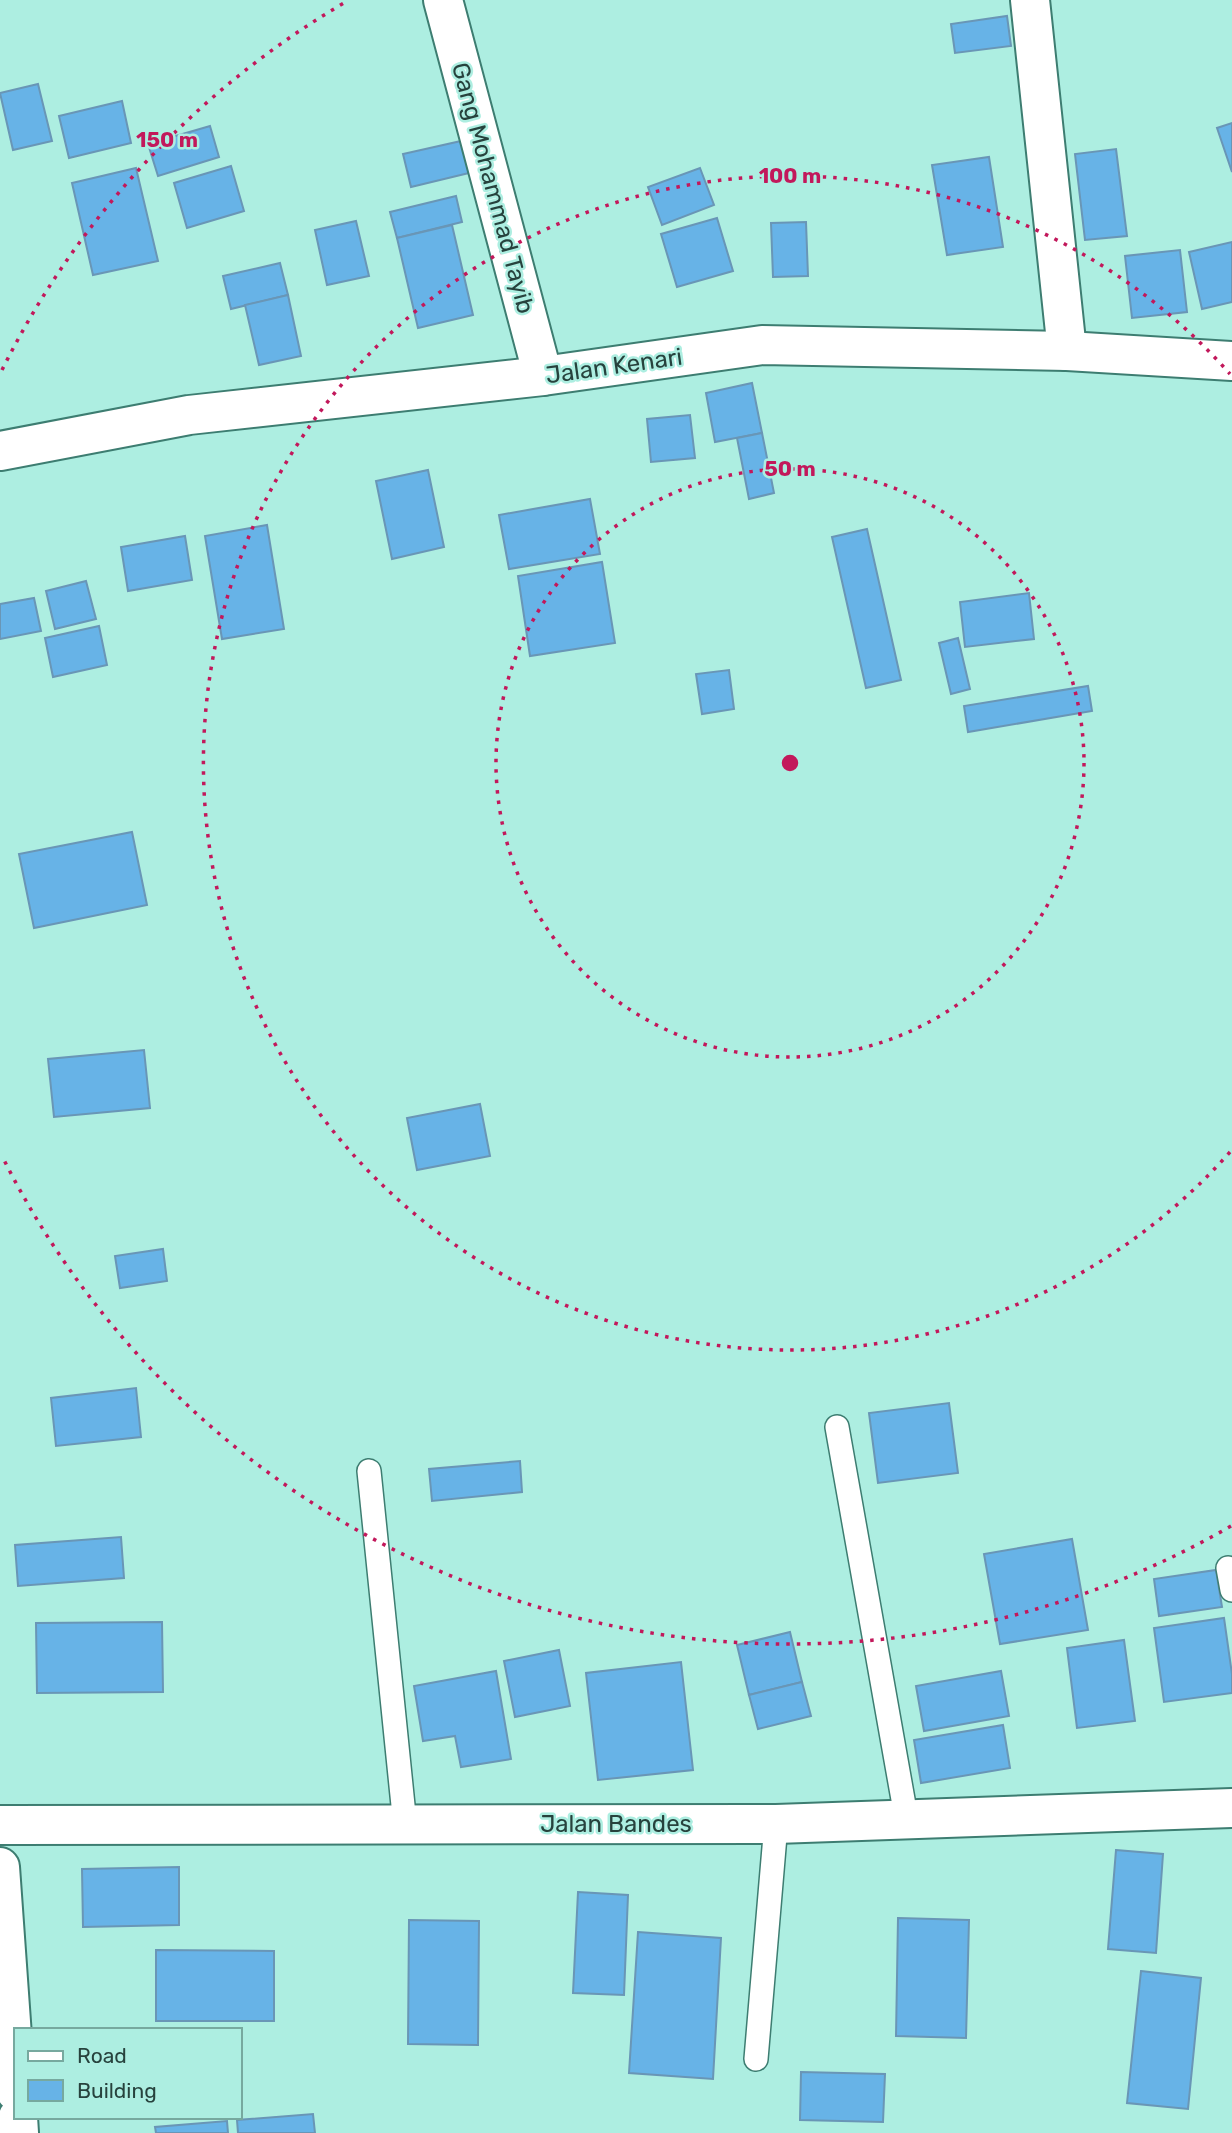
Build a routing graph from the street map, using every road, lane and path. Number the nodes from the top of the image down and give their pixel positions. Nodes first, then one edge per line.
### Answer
1 (443, 0) edge
2 (1030, 0) edge
3 (1067, 351) junction
4 (1232, 361) edge
5 (543, 376) junction
6 (0, 451) edge
7 (837, 1427) dead end
8 (369, 1471) dead end
9 (1232, 1808) edge
10 (907, 1822) junction
11 (776, 1824) junction
12 (0, 1825) edge
13 (405, 1825) junction
14 (0, 1867) edge
15 (755, 2059) dead end
16 (14, 2064) edge

1 - 5 street, Gang Mohammad Tayib
2 - 3 street
3 - 4 street, Jalan Kenari
3 - 5 street, Jalan Kenari
5 - 6 street, Jalan Kenari
7 - 10 lane
8 - 13 lane
9 - 10 street, Jalan Bandes
10 - 11 street, Jalan Bandes
11 - 13 street, Jalan Bandes
11 - 15 lane
12 - 13 street, Jalan Bandes
14 - 16 street

